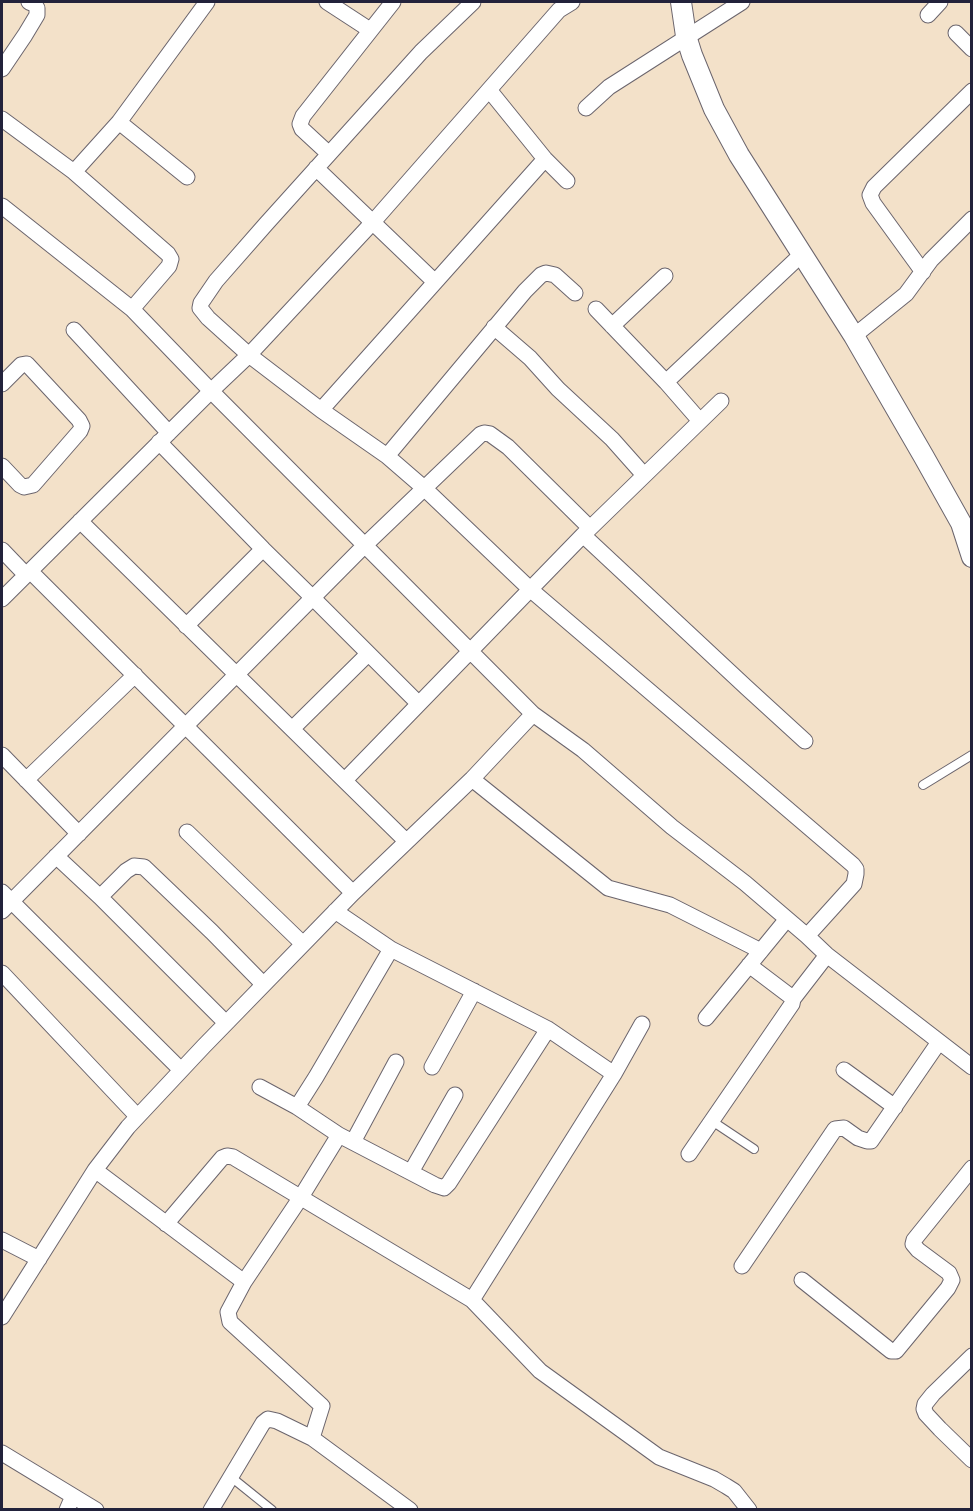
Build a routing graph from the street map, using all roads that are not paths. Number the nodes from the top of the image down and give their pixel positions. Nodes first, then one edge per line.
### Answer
1 (29, 2) edge
2 (207, 2) edge
3 (327, 2) edge
4 (393, 2) edge
5 (473, 2) edge
6 (681, 2) edge
7 (742, 2) edge
8 (940, 2) edge
9 (561, 4) edge
10 (928, 15) dead end
11 (370, 30) junction
12 (956, 33) dead end
13 (686, 36) junction
14 (972, 49) edge
15 (2, 66) edge
16 (490, 91) junction
17 (972, 91) edge
18 (586, 108) dead end
19 (2, 119) edge
20 (119, 122) junction
21 (329, 154) junction
22 (545, 159) junction
23 (316, 168) junction
24 (74, 172) junction
25 (187, 177) dead end
26 (567, 182) dead end
27 (2, 206) edge
28 (972, 219) edge
29 (373, 222) junction
30 (802, 254) junction
31 (923, 272) junction
32 (665, 276) dead end
33 (435, 282) junction
34 (574, 293) dead end
35 (132, 309) junction
36 (596, 309) dead end
37 (612, 326) junction
38 (494, 327) junction
39 (74, 330) dead end
40 (854, 336) junction
41 (249, 355) junction
42 (666, 382) junction
43 (2, 384) edge
44 (211, 391) junction
45 (721, 400) dead end
46 (321, 410) junction
47 (700, 421) junction
48 (164, 438) junction
49 (387, 456) junction
50 (2, 466) edge
51 (644, 475) junction
52 (424, 488) junction
53 (80, 522) junction
54 (587, 532) junction
55 (365, 545) junction
56 (263, 549) junction
57 (2, 550) edge
58 (972, 557) edge
59 (28, 573) junction
60 (531, 590) junction
61 (313, 598) junction
62 (2, 599) edge
63 (186, 626) junction
64 (470, 652) junction
65 (368, 654) junction
66 (135, 675) junction
67 (237, 675) junction
68 (418, 703) junction
69 (534, 714) junction
70 (186, 725) junction
71 (292, 729) junction
72 (805, 741) dead end
73 (2, 755) edge
74 (972, 755) edge
75 (472, 779) junction
76 (26, 780) junction
77 (345, 780) junction
78 (923, 785) dead end
79 (187, 832) dead end
80 (79, 834) junction
81 (406, 841) junction
82 (56, 856) junction
83 (353, 893) junction
84 (100, 897) junction
85 (5, 901) edge
86 (335, 911) junction
87 (787, 919) junction
88 (807, 936) junction
89 (303, 944) junction
90 (391, 949) junction
91 (761, 951) junction
92 (827, 955) junction
93 (749, 965) junction
94 (2, 973) edge
95 (263, 984) junction
96 (474, 990) junction
97 (793, 999) junction
98 (706, 1018) dead end
99 (226, 1023) junction
100 (642, 1024) dead end
101 (548, 1029) junction
102 (939, 1042) junction
103 (396, 1062) dead end
104 (970, 1063) edge
105 (432, 1067) dead end
106 (181, 1070) junction
107 (844, 1070) dead end
108 (614, 1074) junction
109 (260, 1087) dead end
110 (455, 1095) dead end
111 (297, 1107) junction
112 (895, 1107) junction
113 (137, 1116) junction
114 (712, 1121) junction
115 (339, 1134) junction
116 (353, 1142) junction
117 (754, 1149) dead end
118 (689, 1154) dead end
119 (972, 1168) edge
120 (95, 1170) junction
121 (411, 1172) junction
122 (301, 1197) junction
123 (166, 1224) junction
124 (2, 1240) edge
125 (39, 1259) junction
126 (742, 1266) dead end
127 (802, 1280) dead end
128 (244, 1282) junction
129 (472, 1300) junction
130 (2, 1317) edge
131 (972, 1356) edge
132 (312, 1438) junction
133 (2, 1453) edge
134 (972, 1460) edge
135 (231, 1477) junction
136 (70, 1503) edge
137 (96, 1509) edge
138 (211, 1509) edge
139 (272, 1509) edge
140 (410, 1509) edge
141 (748, 1509) edge

1 - 15 street
2 - 20 street
3 - 11 street
4 - 11 street
5 - 21 street
6 - 13 street
7 - 13 street
8 - 10 street
9 - 16 street
11 - 21 street
12 - 14 street
13 - 18 street
13 - 30 street
16 - 22 street
16 - 29 street
17 - 31 street
19 - 24 street
20 - 24 street
20 - 25 street
21 - 23 street
22 - 26 street
22 - 33 street
23 - 29 street
23 - 41 street
24 - 35 street
27 - 35 street
28 - 31 street
29 - 33 street
29 - 41 street
30 - 40 street
30 - 42 street
31 - 40 street
32 - 37 street
33 - 46 street
34 - 38 street
35 - 44 street
36 - 37 street
37 - 42 street
38 - 49 street
38 - 51 street
39 - 48 street
40 - 58 street
41 - 44 street
41 - 46 street
42 - 47 street
43 - 50 street
44 - 48 street
44 - 55 street
45 - 47 street
46 - 49 street
47 - 51 street
48 - 53 street
48 - 56 street
49 - 52 street
51 - 54 street
52 - 54 street
52 - 55 street
52 - 60 street
53 - 59 street
53 - 63 street
54 - 60 street
54 - 72 street
55 - 61 street
55 - 64 street
56 - 61 street
56 - 63 street
57 - 59 street
59 - 62 street
59 - 66 street
60 - 64 street
60 - 88 street
61 - 65 street
61 - 67 street
63 - 67 street
64 - 68 street
64 - 69 street
65 - 68 street
65 - 71 street
66 - 70 street
66 - 76 street
67 - 70 street
67 - 71 street
68 - 77 street
69 - 75 street
69 - 87 street
70 - 80 street
70 - 83 street
71 - 77 street
73 - 76 street
74 - 78 lane
75 - 81 street
75 - 91 street
76 - 80 street
77 - 81 street
79 - 89 street
80 - 82 street
81 - 83 street
82 - 84 street
82 - 85 street
83 - 86 street
84 - 95 street
84 - 99 street
85 - 106 street
86 - 89 street
86 - 90 street
87 - 88 street
87 - 91 street
88 - 92 street
89 - 95 street
90 - 96 street
90 - 111 street
91 - 93 street
92 - 97 street
92 - 102 street
93 - 97 street
93 - 98 street
94 - 113 street
95 - 99 street
96 - 101 street
96 - 105 street
97 - 114 street
99 - 106 street
100 - 108 street
101 - 108 street
101 - 121 street
102 - 104 street
102 - 112 street
103 - 116 street
106 - 113 street
107 - 112 street
108 - 129 street
109 - 111 street
110 - 121 street
111 - 115 street
112 - 126 street
113 - 120 street
114 - 117 lane
114 - 118 street
115 - 116 street
115 - 122 street
116 - 121 street
119 - 127 street
120 - 123 street
120 - 125 street
122 - 123 street
122 - 128 street
122 - 129 street
123 - 128 street
124 - 125 street
125 - 130 street
128 - 132 street
129 - 141 street
131 - 134 street
132 - 135 street
132 - 140 street
133 - 136 street
135 - 138 street
135 - 139 lane
136 - 137 street

